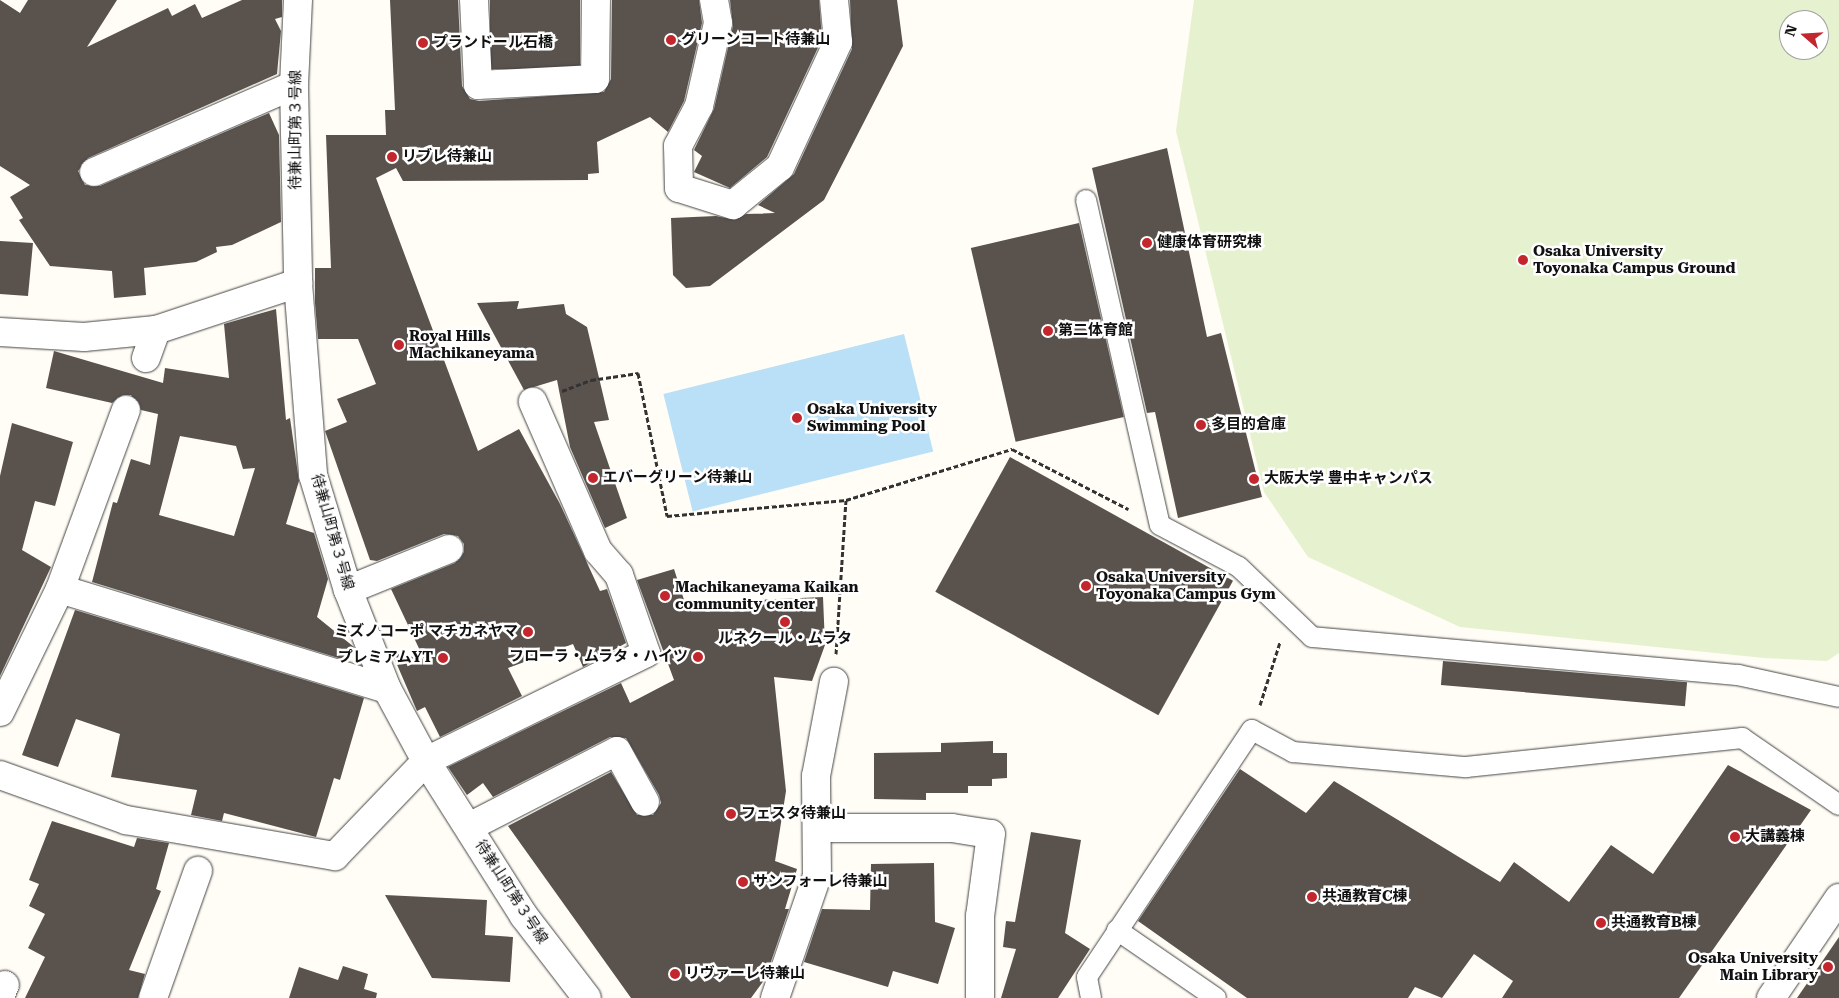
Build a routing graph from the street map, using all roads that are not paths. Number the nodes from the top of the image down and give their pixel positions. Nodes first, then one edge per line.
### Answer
1 (298, 0) edge
2 (474, 0) edge
3 (596, 0) edge
4 (714, 0) edge
5 (834, 0) edge
6 (294, 85) junction
7 (94, 172) dead end
8 (1086, 200) dead end
9 (298, 283) junction
10 (156, 330) junction
11 (0, 332) edge
12 (146, 358) dead end
13 (534, 402) road end
14 (126, 410) dead end
15 (449, 549) dead end
16 (60, 589) junction
17 (348, 590) junction
18 (834, 682) road end
19 (387, 689) junction
20 (1839, 697) edge
21 (0, 712) edge
22 (426, 761) junction
23 (0, 775) edge
24 (645, 802) dead end
25 (1839, 805) edge
26 (469, 827) junction
27 (817, 828) junction
28 (198, 870) dead end
29 (1839, 898) edge
30 (1117, 930) junction
31 (153, 998) edge
32 (587, 998) edge
33 (775, 998) edge
34 (980, 998) edge
35 (1091, 998) edge
36 (1216, 998) edge
37 (1770, 998) edge

1 - 6 street, 待兼山町第３号線
2 - 3 street
4 - 5 street
6 - 7 street
6 - 9 street, 待兼山町第３号線
8 - 20 lane
9 - 10 street
9 - 17 street, 待兼山町第３号線
10 - 11 street
10 - 12 street
13 - 22 street
14 - 16 street
15 - 17 street
16 - 19 street
16 - 21 street
17 - 19 street, 待兼山町第３号線
18 - 27 street
19 - 22 street, 待兼山町第３号線
22 - 23 street
22 - 26 street, 待兼山町第３号線
24 - 26 street
25 - 30 lane
26 - 32 street, 待兼山町第３号線
27 - 33 street
27 - 34 street
28 - 31 street
29 - 37 street
30 - 35 lane
30 - 36 lane

